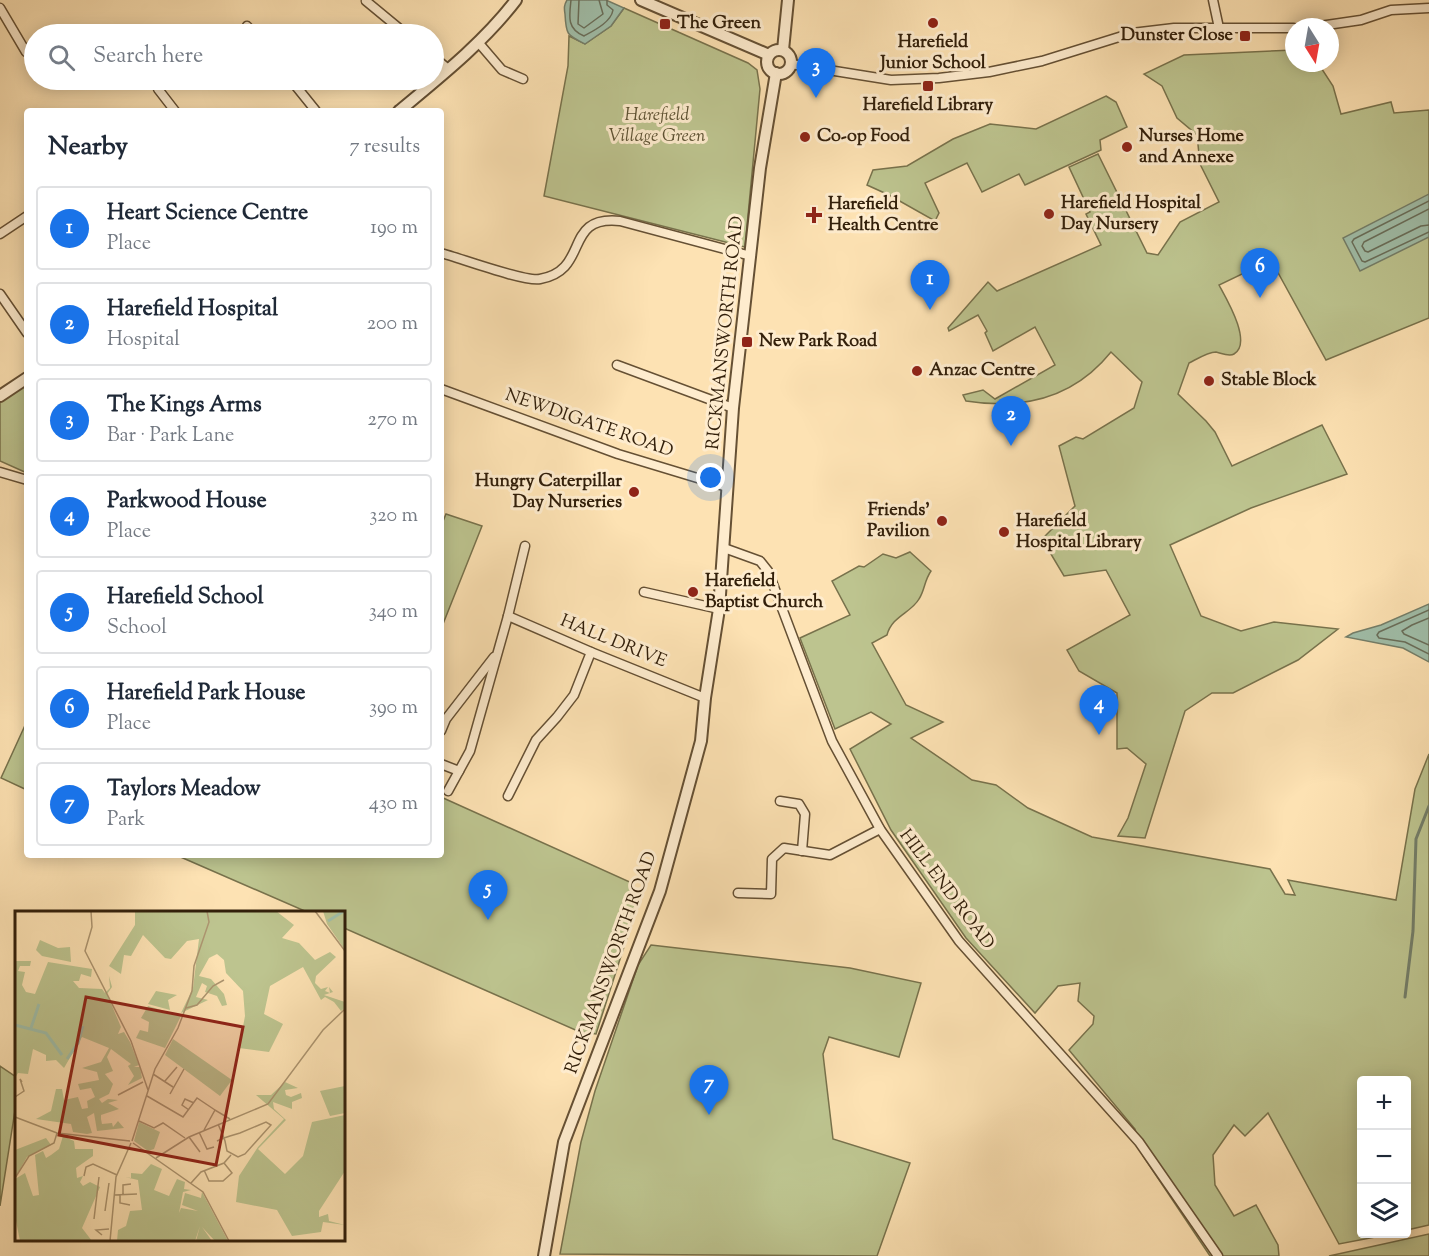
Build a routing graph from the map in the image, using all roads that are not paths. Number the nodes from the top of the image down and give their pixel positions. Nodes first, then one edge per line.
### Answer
1 (516, 0) edge
2 (641, 0) edge
3 (788, 0) edge
4 (1213, 0) edge
5 (366, 2) edge
6 (0, 8) edge
7 (1429, 8) edge
8 (1339, 23) edge
9 (394, 24) edge
10 (1219, 28) junction
11 (1285, 28) edge
12 (478, 42) junction
13 (24, 49) edge
14 (783, 50) junction
15 (769, 55) junction
16 (791, 64) junction
17 (444, 66) edge
18 (448, 69) junction
19 (444, 72) edge
20 (776, 73) junction
21 (523, 79) dead end
22 (159, 90) edge
23 (299, 90) edge
24 (424, 90) edge
25 (173, 108) edge
26 (314, 108) edge
27 (402, 108) edge
28 (24, 218) edge
29 (0, 234) edge
30 (444, 254) edge
31 (751, 256) junction
32 (0, 294) edge
33 (24, 329) edge
34 (616, 365) dead end
35 (24, 380) edge
36 (444, 390) edge
37 (0, 396) edge
38 (733, 408) junction
39 (0, 472) edge
40 (24, 479) edge
41 (727, 486) junction
42 (525, 546) dead end
43 (724, 548) junction
44 (644, 592) dead end
45 (718, 609) junction
46 (508, 616) junction
47 (498, 651) junction
48 (591, 652) junction
49 (705, 698) junction
50 (444, 724) edge
51 (444, 765) edge
52 (459, 771) junction
53 (448, 791) dead end
54 (508, 796) dead end
55 (780, 801) dead end
56 (880, 829) junction
57 (802, 851) junction
58 (738, 893) dead end
59 (544, 1256) edge
60 (1218, 1256) edge

1 - 12 street
2 - 15 street
3 - 14 street
4 - 10 street
5 - 9 street
6 - 13 street
7 - 8 street
10 - 11 street
10 - 16 street
12 - 18 street
12 - 21 street
14 - 15 street
14 - 16 street
15 - 20 street
16 - 20 street
17 - 18 street
18 - 19 street
20 - 31 street, RICKMANSWORTH ROAD
22 - 25 street
23 - 26 street
24 - 27 street
28 - 29 street
30 - 31 street
31 - 38 street, RICKMANSWORTH ROAD
32 - 33 street
34 - 38 street
35 - 37 street
36 - 41 street, NEWDIGATE ROAD
38 - 41 street, RICKMANSWORTH ROAD
39 - 40 street
41 - 43 street, RICKMANSWORTH ROAD
42 - 46 street
43 - 45 street, RICKMANSWORTH ROAD
43 - 56 street, HILL END ROAD
44 - 45 street
45 - 49 street, RICKMANSWORTH ROAD
46 - 47 street
46 - 48 street, HALL DRIVE
47 - 50 street
47 - 52 street
48 - 49 street, HALL DRIVE
48 - 54 street
49 - 59 street, RICKMANSWORTH ROAD
51 - 52 street
52 - 53 street
55 - 57 street
56 - 57 street
56 - 60 street, HILL END ROAD
57 - 58 street

